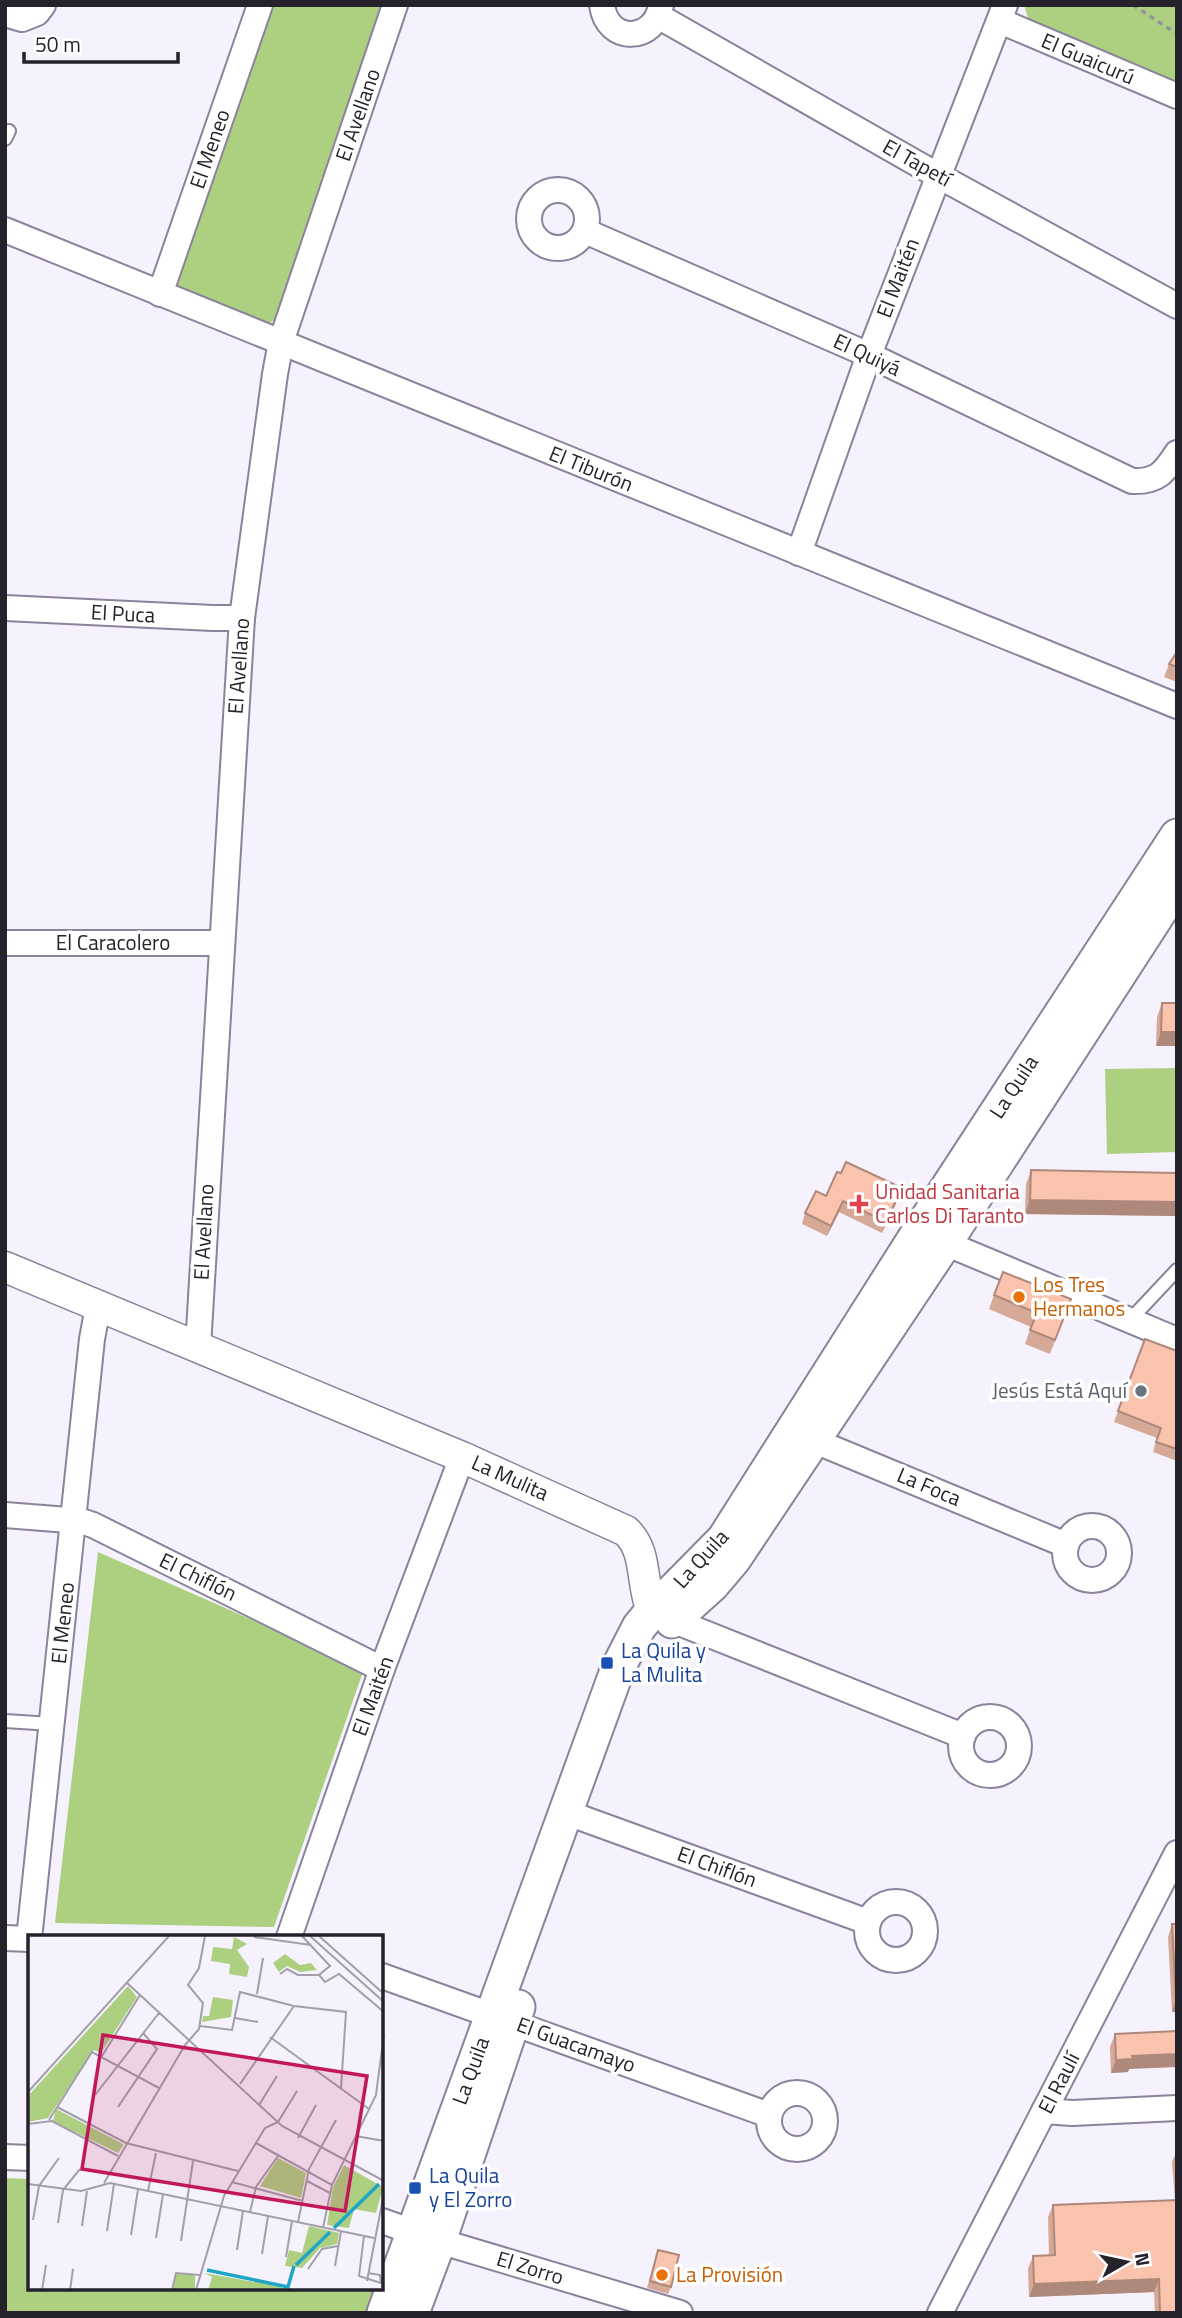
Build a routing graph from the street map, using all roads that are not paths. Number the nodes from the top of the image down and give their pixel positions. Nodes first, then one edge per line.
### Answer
1 (43, 5) edge
2 (260, 5) edge
3 (395, 5) edge
4 (602, 5) edge
5 (660, 11) edge
6 (1002, 13) edge
7 (5, 14) edge
8 (1177, 96) edge
9 (937, 175) junction
10 (5, 230) edge
11 (585, 231) dead end
12 (160, 293) junction
13 (1177, 306) edge
14 (281, 342) junction
15 (869, 355) junction
16 (1177, 453) edge
17 (799, 553) junction
18 (5, 608) edge
19 (242, 618) junction
20 (1177, 706) edge
21 (1177, 836) edge
22 (1177, 885) edge
23 (5, 943) edge
24 (221, 943) junction
25 (931, 1238) junction
26 (5, 1268) edge
27 (1177, 1270) edge
28 (98, 1307) junction
29 (1130, 1320) junction
30 (1177, 1339) edge
31 (198, 1347) junction
32 (803, 1435) junction
33 (463, 1457) junction
34 (5, 1514) edge
35 (73, 1520) junction
36 (1066, 1545) dead end
37 (663, 1615) junction
38 (382, 1669) junction
39 (5, 1721) edge
40 (52, 1724) junction
41 (963, 1736) dead end
42 (575, 1816) junction
43 (1177, 1853) edge
44 (868, 1922) dead end
45 (29, 1935) edge
46 (290, 1935) edge
47 (5, 1938) edge
48 (28, 1939) edge
49 (383, 1976) edge
50 (502, 2018) junction
51 (1177, 2108) edge
52 (1044, 2111) junction
53 (769, 2115) dead end
54 (5, 2157) edge
55 (28, 2158) edge
56 (383, 2221) edge
57 (426, 2235) junction
58 (654, 2309) edge
59 (384, 2313) edge
60 (412, 2313) edge
61 (680, 2313) edge
62 (940, 2313) edge

1 - 7 street
2 - 12 street, El Meneo
3 - 14 street, El Avellano
4 - 5 street, El Tapetí
5 - 9 street, El Tapetí
6 - 8 street, El Guaicurú
6 - 9 street, El Maitén
9 - 13 street, El Tapetí
9 - 15 street, El Maitén
10 - 12 street, El Tiburón
11 - 15 street, El Quiyá
12 - 14 street, El Tiburón
14 - 17 street, El Tiburón
14 - 19 street, El Avellano
15 - 16 street, El Quiyá
15 - 17 street, El Maitén
17 - 20 street, El Tiburón
18 - 19 street, El Puca
19 - 24 street, El Avellano
21 - 25 main road, La Quila
22 - 25 main road, La Quila
23 - 24 street, El Caracolero
24 - 31 street, El Avellano
25 - 29 street
25 - 32 main road, La Quila
26 - 28 street, La Mulita
27 - 29 lane
28 - 31 street, La Mulita
28 - 35 street, El Meneo
29 - 30 street
31 - 33 street, La Mulita
32 - 36 street, La Foca
32 - 37 main road, La Quila
33 - 37 street, La Mulita
33 - 38 street, El Maitén
34 - 35 street, El Chiflón
35 - 38 street, El Chiflón
35 - 40 street, El Meneo
37 - 41 street
37 - 42 main road, La Quila
38 - 46 street, El Maitén
39 - 40 lane
40 - 45 street, El Meneo
42 - 44 street, El Chiflón
42 - 50 main road, La Quila
43 - 52 street, El Raulí
47 - 48 street
49 - 50 street, El Guacamayo
50 - 53 street, El Guacamayo
50 - 57 main road, La Quila
51 - 52 street
52 - 62 street, El Raulí
54 - 55 street
56 - 57 street, El Zorro
57 - 58 street, El Zorro
57 - 59 main road, La Quila
57 - 60 main road, La Quila
58 - 61 street, El Zorro

